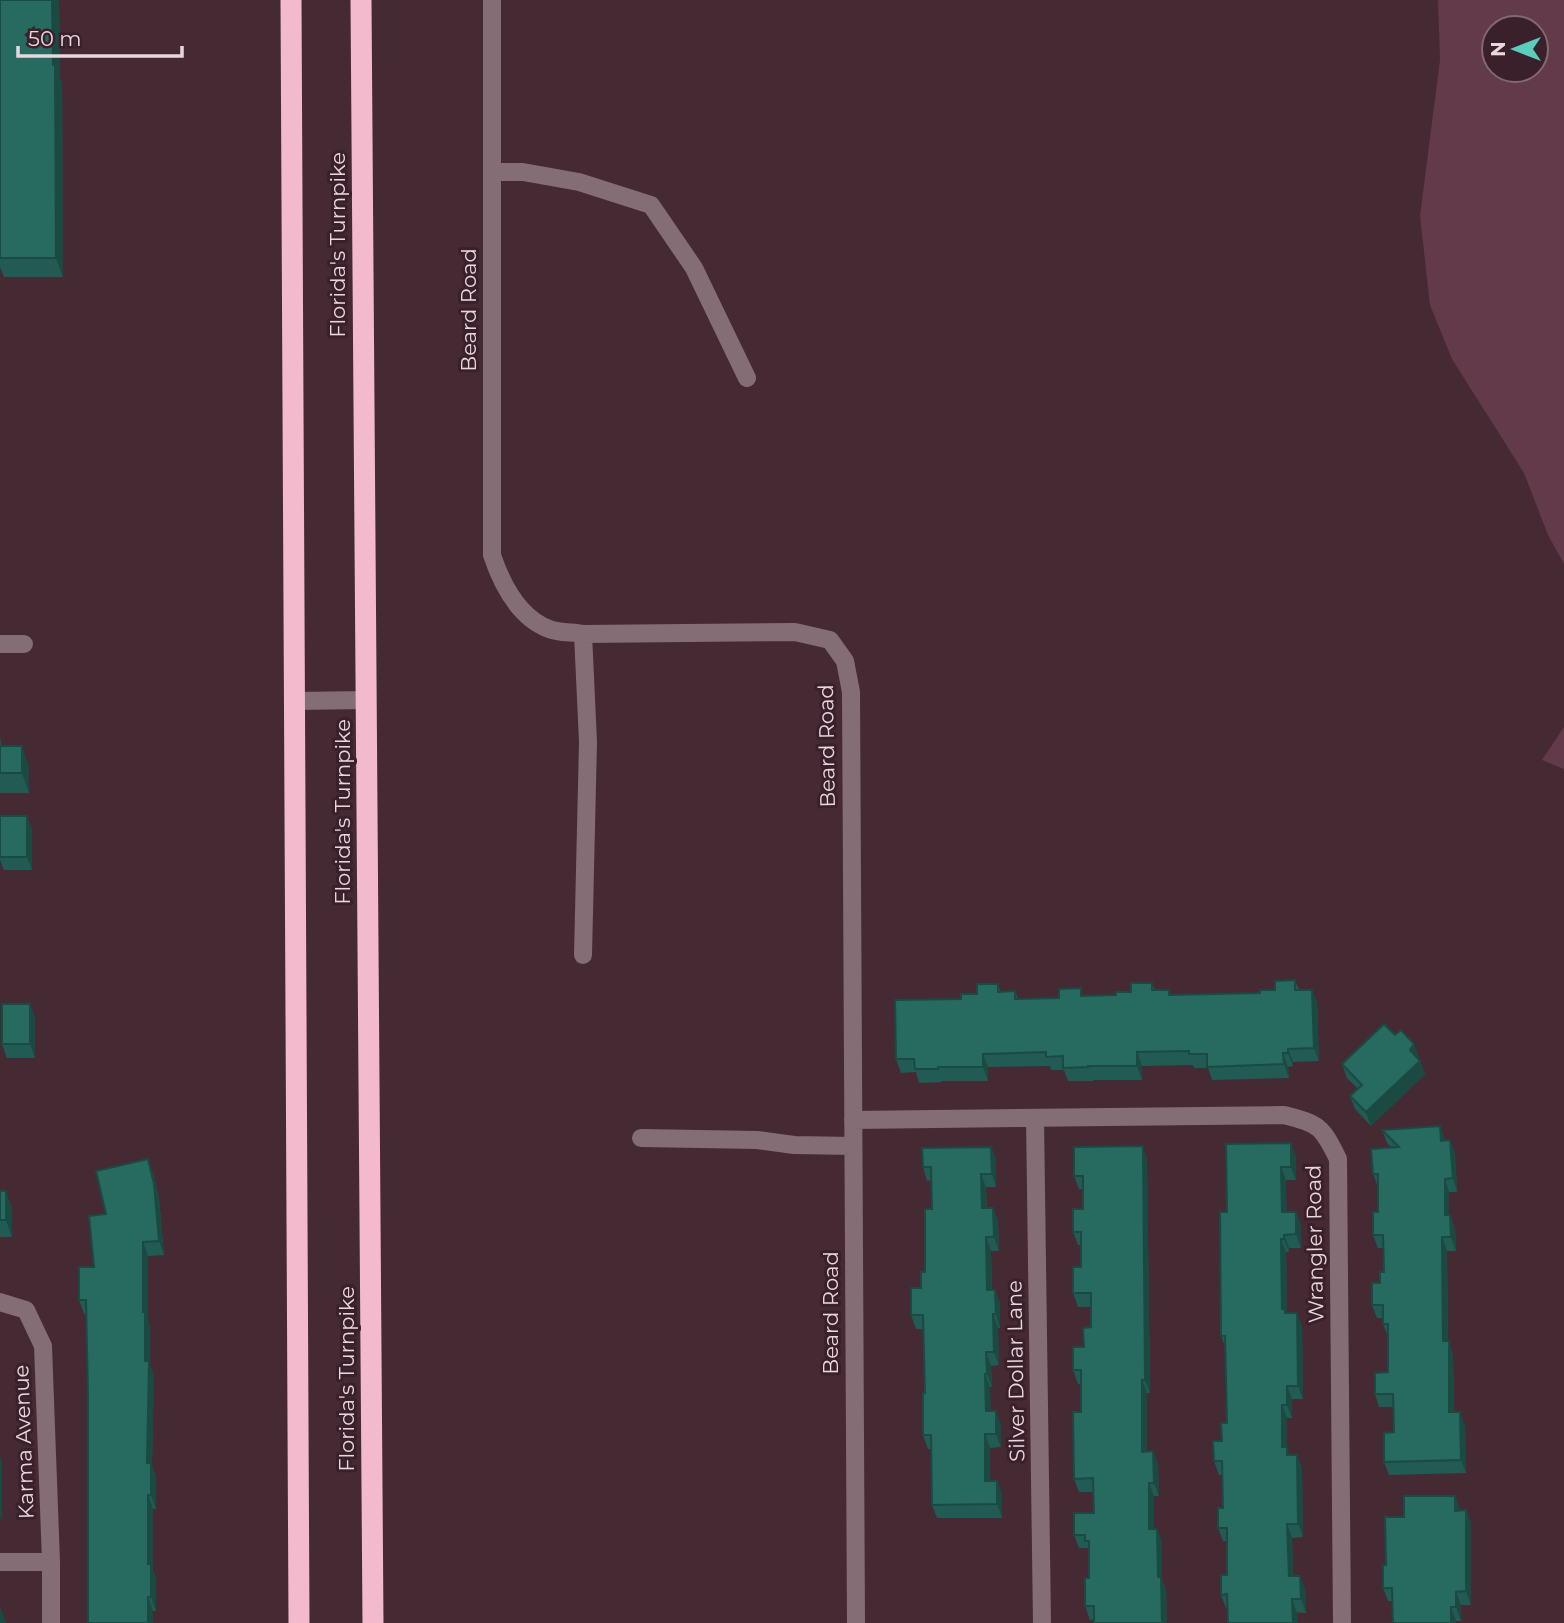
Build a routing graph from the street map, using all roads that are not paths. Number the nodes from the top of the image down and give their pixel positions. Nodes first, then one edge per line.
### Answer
1 (290, 0) edge
2 (361, 0) edge
3 (492, 0) edge
4 (492, 173) junction
5 (747, 378) dead end
6 (583, 634) junction
7 (0, 644) edge
8 (24, 644) dead end
9 (367, 700) junction
10 (295, 701) junction
11 (583, 955) dead end
12 (1035, 1118) junction
13 (853, 1120) junction
14 (641, 1138) dead end
15 (853, 1146) junction
16 (0, 1302) edge
17 (0, 1562) edge
18 (51, 1562) junction
19 (51, 1623) edge
20 (299, 1623) edge
21 (373, 1623) edge
22 (856, 1623) edge
23 (1042, 1623) edge
24 (1342, 1623) edge

1 - 10 highway
2 - 9 highway, Florida's Turnpike
3 - 4 street, Beard Road
4 - 5 street
4 - 6 street, Beard Road
6 - 11 street
6 - 13 street, Beard Road
7 - 8 street
9 - 10 street
9 - 21 highway, Florida's Turnpike
10 - 20 highway
12 - 13 street, Wrangler Road
12 - 23 street, Silver Dollar Lane
12 - 24 street, Wrangler Road
13 - 15 street, Beard Road
14 - 15 street
15 - 22 street, Beard Road
16 - 18 street, Karma Avenue
17 - 18 street
18 - 19 street, Karma Avenue

